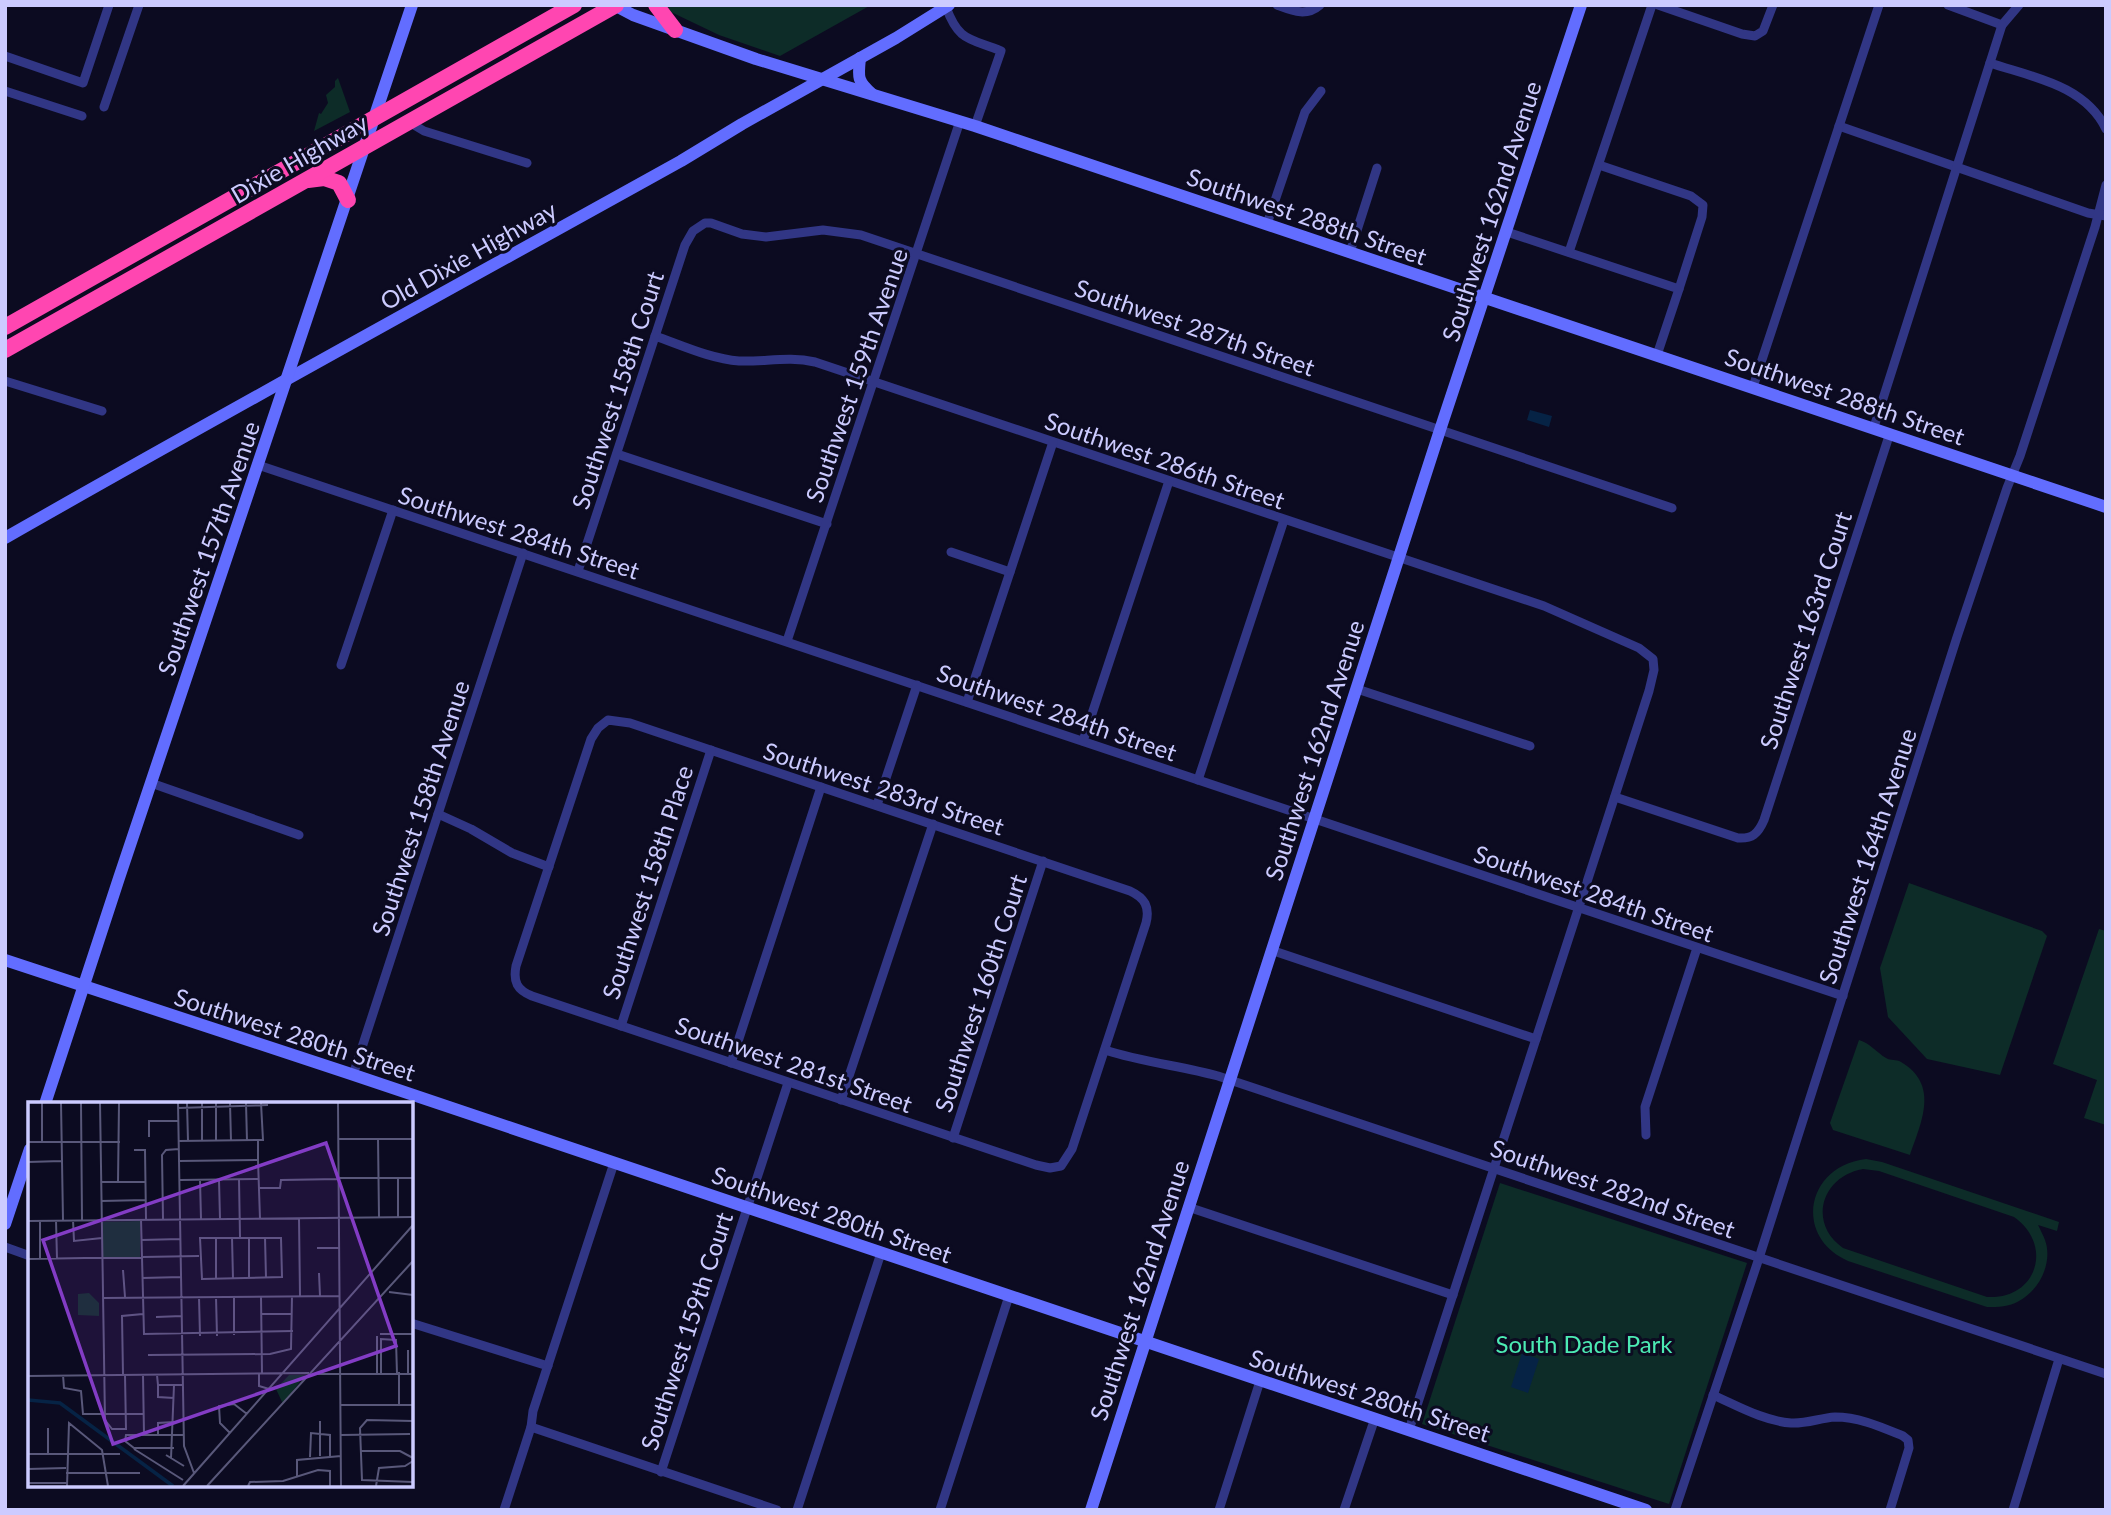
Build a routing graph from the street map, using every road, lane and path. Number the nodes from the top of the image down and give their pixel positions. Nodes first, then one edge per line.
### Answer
1 (109, 5) edge
2 (139, 5) edge
3 (412, 5) edge
4 (573, 5) edge
5 (614, 5) edge
6 (656, 5) edge
7 (1277, 5) edge
8 (1320, 5) edge
9 (1581, 5) edge
10 (1652, 5) edge
11 (1658, 5) edge
12 (1773, 5) edge
13 (1879, 5) edge
14 (1948, 5) edge
15 (2019, 5) edge
16 (947, 6) edge
17 (552, 12) edge
18 (2002, 25) junction
19 (675, 30) junction
20 (5, 56) edge
21 (860, 58) junction
22 (1990, 64) junction
23 (820, 80) junction
24 (5, 91) edge
25 (1321, 91) dead end
26 (875, 96) junction
27 (104, 107) dead end
28 (82, 116) dead end
29 (375, 118) junction
30 (960, 121) junction
31 (409, 122) junction
32 (975, 126) junction
33 (1839, 126) junction
34 (2106, 129) edge
35 (366, 146) junction
36 (527, 163) dead end
37 (1599, 165) junction
38 (1957, 167) junction
39 (1377, 168) dead end
40 (305, 180) junction
41 (2106, 185) edge
42 (348, 200) junction
43 (2102, 215) edge
44 (1267, 224) junction
45 (700, 225) joint
46 (1507, 232) junction
47 (1350, 252) junction
48 (1569, 252) junction
49 (917, 254) junction
50 (84, 283) junction
51 (1679, 289) junction
52 (1485, 297) junction
53 (5, 327) edge
54 (655, 336) junction
55 (5, 338) edge
56 (5, 350) edge
57 (1657, 355) junction
58 (5, 381) edge
59 (286, 382) junction
60 (874, 382) junction
61 (1753, 387) junction
62 (102, 411) dead end
63 (1874, 427) junction
64 (1440, 430) junction
65 (1889, 433) junction
66 (1053, 442) junction
67 (617, 454) junction
68 (258, 466) junction
69 (2012, 475) junction
70 (1170, 481) junction
71 (2106, 507) edge
72 (1672, 508) dead end
73 (393, 510) junction
74 (1284, 520) junction
75 (827, 524) junction
76 (5, 538) edge
77 (951, 552) dead end
78 (523, 553) junction
79 (1399, 558) junction
80 (578, 572) junction
81 (1010, 572) junction
82 (787, 641) junction
83 (341, 665) dead end
84 (917, 685) junction
85 (1357, 689) junction
86 (967, 702) junction
87 (1083, 741) junction
88 (1530, 746) dead end
89 (711, 750) junction
90 (1198, 780) junction
91 (151, 783) junction
92 (821, 787) junction
93 (1615, 797) junction
94 (877, 805) junction
95 (438, 814) junction
96 (1314, 819) junction
97 (933, 824) junction
98 (299, 835) dead end
99 (1043, 861) junction
100 (549, 867) junction
101 (1579, 908) junction
102 (1697, 948) junction
103 (1271, 950) junction
104 (5, 960) edge
105 (83, 986) junction
106 (1843, 996) junction
107 (621, 1026) junction
108 (1536, 1040) junction
109 (1105, 1050) junction
110 (731, 1063) junction
111 (353, 1075) junction
112 (1229, 1080) junction
113 (788, 1083) junction
114 (841, 1100) junction
115 (46, 1102) edge
116 (1646, 1135) dead end
117 (953, 1138) junction
118 (28, 1155) edge
119 (614, 1163) junction
120 (1494, 1168) junction
121 (1188, 1207) junction
122 (747, 1208) junction
123 (5, 1224) edge
124 (5, 1247) edge
125 (881, 1253) junction
126 (28, 1255) edge
127 (1759, 1258) junction
128 (1453, 1295) junction
129 (1009, 1296) junction
130 (413, 1324) edge
131 (1145, 1342) junction
132 (2059, 1359) junction
133 (548, 1366) junction
134 (2106, 1374) edge
135 (1260, 1381) junction
136 (1713, 1395) junction
137 (1375, 1418) junction
138 (531, 1427) junction
139 (1409, 1430) junction
140 (661, 1472) junction
141 (504, 1510) edge
142 (776, 1510) edge
143 (797, 1510) edge
144 (940, 1510) edge
145 (1091, 1510) edge
146 (1219, 1510) edge
147 (1344, 1510) edge
148 (1646, 1510) edge
149 (1675, 1510) edge
150 (1890, 1510) edge
151 (2013, 1510) edge

1 - 20 street
2 - 27 street
3 - 29 street, Southwest 157th Avenue
4 - 17 highway, Dixie Highway
5 - 19 street, Southwest 288th Street
5 - 31 highway, Dixie Highway
6 - 19 highway
7 - 8 street
9 - 46 street, Southwest 162nd Avenue
10 - 37 street
11 - 12 street
13 - 33 street
14 - 18 street
15 - 18 street
16 - 21 street, Old Dixie Highway
16 - 32 street
17 - 29 highway, Dixie Highway
18 - 22 street
19 - 23 street, Southwest 288th Street
21 - 23 street, Old Dixie Highway
21 - 26 street
22 - 34 street
22 - 38 street
23 - 26 street, Southwest 288th Street
23 - 59 street, Old Dixie Highway
24 - 28 street
25 - 44 street
26 - 30 street, Southwest 288th Street
29 - 35 street, Southwest 157th Avenue
29 - 50 highway, Dixie Highway
30 - 32 street, Southwest 288th Street
30 - 49 street, Southwest 159th Avenue
31 - 35 highway, Dixie Highway
31 - 36 street
32 - 44 street, Southwest 288th Street
33 - 38 street
33 - 61 street
35 - 40 highway, Dixie Highway
35 - 42 street, Southwest 157th Avenue
37 - 48 street
37 - 51 street
38 - 43 street
38 - 63 street
39 - 47 street
40 - 42 highway
40 - 56 highway, Dixie Highway
41 - 43 street, Southwest 164th Avenue
42 - 59 street, Southwest 157th Avenue
43 - 69 street, Southwest 164th Avenue
44 - 47 street, Southwest 288th Street
45 - 49 street, Southwest 287th Street
45 - 54 street, Southwest 158th Court
46 - 48 street
46 - 52 street, Southwest 162nd Avenue
47 - 52 street, Southwest 288th Street
48 - 51 street
49 - 60 street, Southwest 159th Avenue
49 - 64 street, Southwest 287th Street
50 - 53 highway, Dixie Highway
50 - 55 highway
51 - 57 street
52 - 57 street, Southwest 288th Street
52 - 64 street, Southwest 162nd Avenue
54 - 60 street, Southwest 286th Street
54 - 67 street, Southwest 158th Court
57 - 61 street, Southwest 288th Street
58 - 62 street
59 - 68 street, Southwest 157th Avenue
59 - 76 street, Old Dixie Highway
60 - 66 street, Southwest 286th Street
60 - 75 street, Southwest 159th Avenue
61 - 63 street, Southwest 288th Street
63 - 65 street, Southwest 288th Street
64 - 72 street, Southwest 287th Street
64 - 79 street, Southwest 162nd Avenue
65 - 69 street, Southwest 288th Street
65 - 93 street, Southwest 163rd Court
66 - 70 street, Southwest 286th Street
66 - 81 street
67 - 75 street
67 - 80 street, Southwest 158th Court
68 - 73 street, Southwest 284th Street
68 - 91 street, Southwest 157th Avenue
69 - 71 street, Southwest 288th Street
69 - 106 street, Southwest 164th Avenue
70 - 74 street, Southwest 286th Street
70 - 87 street
73 - 78 street, Southwest 284th Street
73 - 83 street
74 - 79 street, Southwest 286th Street
74 - 90 street
75 - 82 street, Southwest 159th Avenue
77 - 81 street
78 - 80 street, Southwest 284th Street
78 - 95 street, Southwest 158th Avenue
79 - 85 street, Southwest 162nd Avenue
79 - 93 street, Southwest 286th Street
80 - 82 street, Southwest 284th Street
81 - 86 street
82 - 84 street, Southwest 284th Street
84 - 86 street, Southwest 284th Street
84 - 94 street
85 - 88 street
85 - 96 street, Southwest 162nd Avenue
86 - 87 street, Southwest 284th Street
87 - 90 street, Southwest 284th Street
89 - 92 street, Southwest 283rd Street
89 - 100 street, Southwest 283rd Street
89 - 107 street, Southwest 158th Place
90 - 96 street, Southwest 284th Street
91 - 98 street
91 - 105 street, Southwest 157th Avenue
92 - 94 street, Southwest 283rd Street
92 - 110 street
93 - 101 street
94 - 97 street, Southwest 283rd Street
95 - 100 street
95 - 111 street, Southwest 158th Avenue
96 - 101 street, Southwest 284th Street
96 - 103 street, Southwest 162nd Avenue
97 - 99 street, Southwest 283rd Street
97 - 114 street
99 - 109 street, Southwest 283rd Street
99 - 117 street, Southwest 160th Court
100 - 107 street, Southwest 281st Street
101 - 102 street, Southwest 284th Street
101 - 108 street
102 - 106 street, Southwest 284th Street
102 - 116 street
103 - 108 street
103 - 112 street, Southwest 162nd Avenue
104 - 105 street, Southwest 280th Street
105 - 111 street, Southwest 280th Street
105 - 115 street, Southwest 157th Avenue
106 - 127 street, Southwest 164th Avenue
107 - 110 street, Southwest 281st Street
108 - 120 street
109 - 112 street, Southwest 282nd Street
109 - 117 street, Southwest 281st Street
110 - 113 street, Southwest 281st Street
111 - 119 street, Southwest 280th Street
112 - 120 street, Southwest 282nd Street
112 - 121 street, Southwest 162nd Avenue
113 - 114 street, Southwest 281st Street
113 - 122 street, Southwest 159th Court
114 - 117 street, Southwest 281st Street
118 - 123 street
119 - 122 street, Southwest 280th Street
119 - 133 street
120 - 127 street, Southwest 282nd Street
120 - 128 street
121 - 128 street
121 - 131 street, Southwest 162nd Avenue
122 - 125 street, Southwest 280th Street
122 - 140 street, Southwest 159th Court
124 - 126 street
125 - 129 street, Southwest 280th Street
125 - 143 street
127 - 132 street, Southwest 282nd Street
127 - 136 street, Southwest 164th Avenue
128 - 139 street
129 - 131 street, Southwest 280th Street
129 - 144 street
130 - 133 street
131 - 135 street, Southwest 280th Street
131 - 145 street, Southwest 162nd Avenue
132 - 134 street, Southwest 282nd Street
132 - 151 street
133 - 138 street
135 - 137 street, Southwest 280th Street
135 - 146 street
136 - 149 street, Southwest 164th Avenue
136 - 150 street
137 - 139 street, Southwest 280th Street
137 - 147 street
138 - 140 street
138 - 141 street
139 - 148 street, Southwest 280th Street
140 - 142 street

